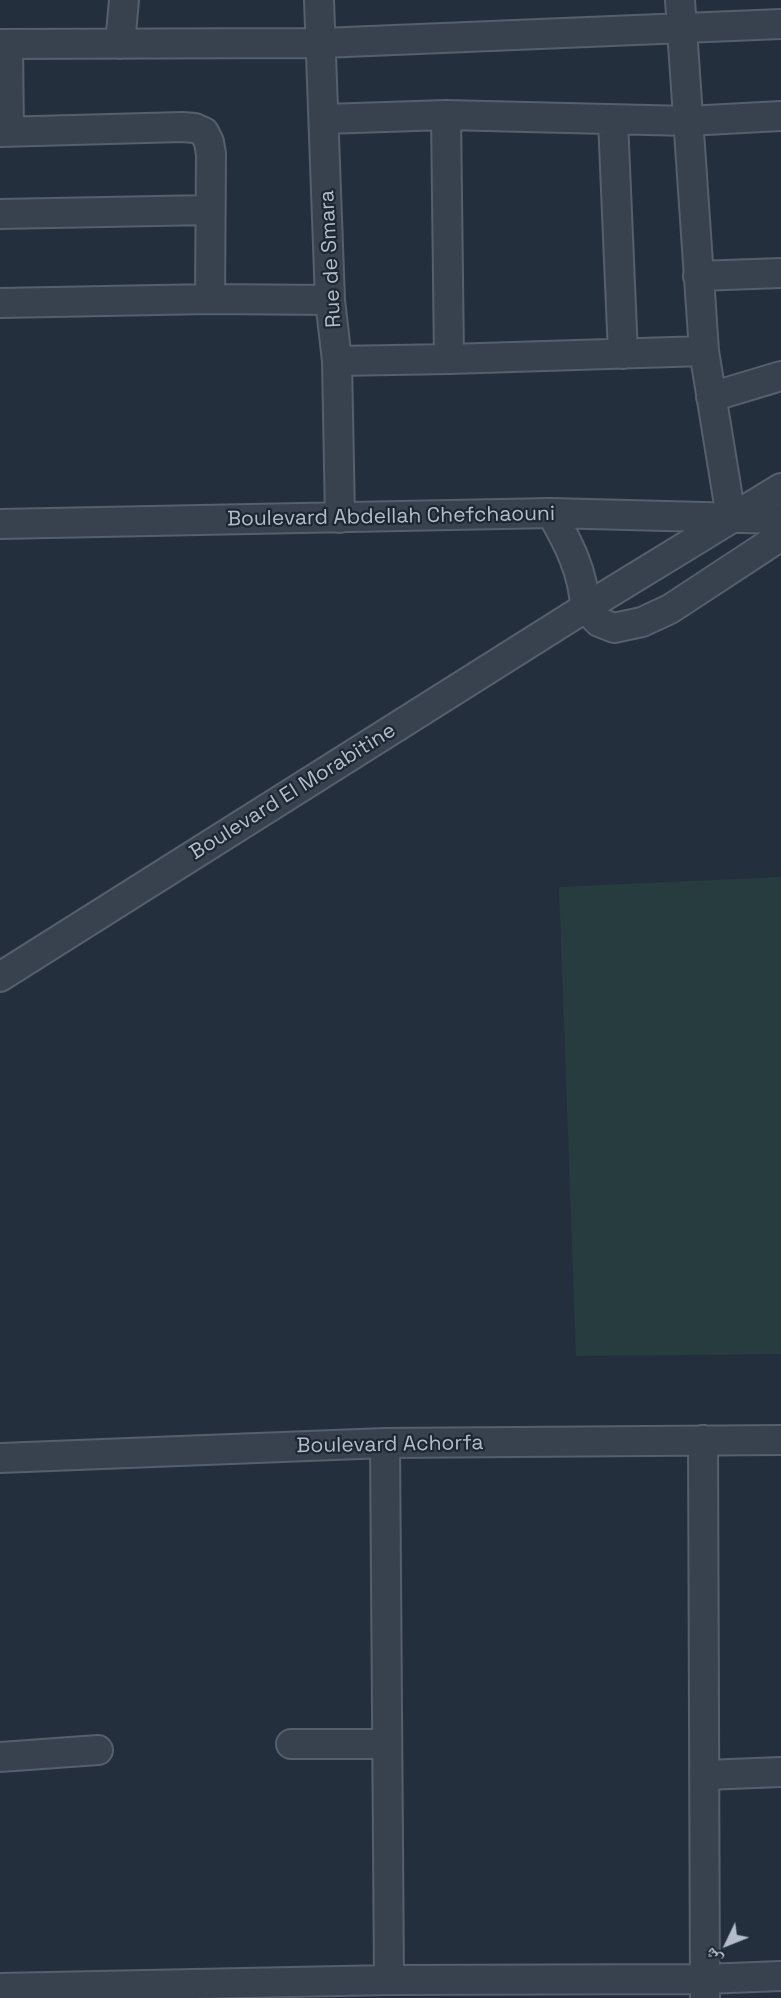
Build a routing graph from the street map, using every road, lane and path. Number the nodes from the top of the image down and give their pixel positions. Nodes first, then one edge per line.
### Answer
1 (124, 0) edge
2 (319, 0) edge
3 (680, 13) edge
4 (781, 24) edge
5 (322, 43) junction
6 (4, 44) edge
7 (120, 44) junction
8 (446, 115) junction
9 (781, 116) edge
10 (325, 119) junction
11 (613, 120) junction
12 (688, 121) junction
13 (4, 132) edge
14 (209, 210) junction
15 (0, 214) edge
16 (781, 273) edge
17 (698, 276) junction
18 (210, 299) junction
19 (330, 300) junction
20 (0, 303) edge
21 (704, 351) junction
22 (623, 354) junction
23 (449, 359) junction
24 (337, 361) junction
25 (781, 376) edge
26 (711, 397) junction
27 (781, 488) edge
28 (552, 513) junction
29 (731, 517) junction
30 (340, 518) junction
31 (781, 519) edge
32 (0, 524) edge
33 (781, 536) edge
34 (585, 608) junction
35 (0, 976) edge
36 (703, 1440) junction
37 (781, 1440) edge
38 (385, 1443) junction
39 (0, 1458) edge
40 (291, 1744) dead end
41 (386, 1744) junction
42 (98, 1750) dead end
43 (0, 1757) edge
44 (781, 1772) edge
45 (705, 1775) junction
46 (781, 1976) edge
47 (389, 1980) junction
48 (0, 1988) edge
49 (705, 1988) edge
50 (199, 1991) edge

1 - 7 street
2 - 5 street, Rue de Smara
3 - 4 street
3 - 5 street
3 - 12 street
5 - 7 street
5 - 10 street, Rue de Smara
6 - 7 street
6 - 13 street
8 - 10 street
8 - 11 street
8 - 23 street
9 - 12 street
10 - 19 street, Rue de Smara
11 - 12 street
11 - 22 street
12 - 17 street
13 - 14 street
14 - 15 street
14 - 18 street
16 - 17 street
17 - 21 street
18 - 19 street
18 - 20 street
19 - 24 street, Rue de Smara
21 - 22 street
21 - 26 street
22 - 23 street
23 - 24 street
24 - 30 street, Rue de Smara
25 - 26 street
26 - 29 street
27 - 29 street, Boulevard El Morabitine
28 - 29 street, Boulevard Abdellah Chefchaouni
28 - 30 street, Boulevard Abdellah Chefchaouni
28 - 34 street
29 - 31 street, Boulevard Abdellah Chefchaouni
29 - 34 street, Boulevard El Morabitine
30 - 32 street, Boulevard Abdellah Chefchaouni
33 - 34 street
34 - 35 street, Boulevard El Morabitine
36 - 37 street, Boulevard Achorfa
36 - 38 street, Boulevard Achorfa
36 - 45 street
38 - 39 street, Boulevard Achorfa
38 - 41 street
40 - 41 street
41 - 47 street
42 - 43 street
44 - 45 street
45 - 49 street
46 - 49 street
47 - 49 street
47 - 50 street
48 - 50 street

